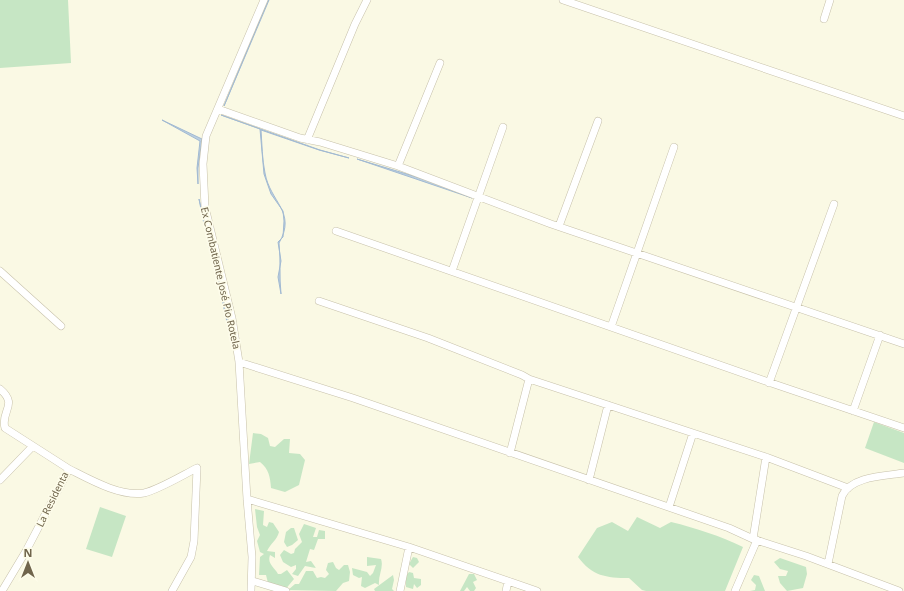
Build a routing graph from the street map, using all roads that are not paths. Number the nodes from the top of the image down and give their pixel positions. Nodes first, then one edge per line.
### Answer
1 (264, 0) edge
2 (367, 0) edge
3 (563, 0) edge
4 (830, 0) edge
5 (824, 19) dead end
6 (440, 63) dead end
7 (218, 109) junction
8 (904, 116) edge
9 (598, 121) dead end
10 (503, 127) dead end
11 (307, 140) junction
12 (674, 147) dead end
13 (398, 166) junction
14 (478, 196) junction
15 (834, 204) dead end
16 (559, 226) junction
17 (336, 231) dead end
18 (637, 253) junction
19 (0, 271) edge
20 (452, 271) junction
21 (319, 302) dead end
22 (797, 307) junction
23 (62, 326) dead end
24 (612, 327) junction
25 (880, 335) junction
26 (904, 344) edge
27 (239, 362) junction
28 (528, 379) junction
29 (769, 383) junction
30 (0, 389) edge
31 (608, 405) junction
32 (853, 411) junction
33 (904, 428) edge
34 (693, 433) junction
35 (32, 446) junction
36 (510, 453) junction
37 (766, 457) junction
38 (68, 469) junction
39 (904, 473) edge
40 (0, 480) edge
41 (590, 480) junction
42 (848, 488) junction
43 (247, 499) junction
44 (669, 507) junction
45 (755, 540) junction
46 (409, 547) junction
47 (828, 564) junction
48 (252, 581) junction
49 (508, 581) junction
50 (2, 591) edge
51 (172, 591) edge
52 (251, 591) edge
53 (286, 591) edge
54 (400, 591) edge
55 (506, 591) edge
56 (537, 591) edge
57 (735, 591) edge
58 (899, 591) edge

1 - 7 street, Ex Combatiente José Pio Rotela
2 - 11 street
3 - 8 street
4 - 5 street
6 - 13 street
7 - 11 street
7 - 27 street, Ex Combatiente José Pio Rotela
9 - 16 street
10 - 14 street
11 - 13 street
12 - 18 street
13 - 14 street
14 - 16 street
14 - 20 street
15 - 22 street
16 - 18 street
17 - 20 street
18 - 22 street
18 - 24 street
19 - 23 street
20 - 24 street
21 - 28 street
22 - 25 street
22 - 29 street
24 - 29 street
25 - 26 street
25 - 32 street
27 - 36 street
27 - 43 street, Ex Combatiente José Pio Rotela
28 - 31 street
28 - 36 street
29 - 32 street
30 - 35 street, La Residenta
31 - 34 street
31 - 41 street
32 - 33 street
34 - 37 street
34 - 44 street
35 - 38 street, La Residenta
35 - 40 street
36 - 41 street
37 - 42 street
37 - 45 street
38 - 50 street, La Residenta
38 - 51 street
39 - 42 street
41 - 44 street
42 - 47 street
43 - 46 street
43 - 48 street, Ex Combatiente José Pio Rotela
44 - 45 street
45 - 47 street
45 - 57 street
46 - 49 street
46 - 54 street
47 - 58 street
48 - 52 street, Ex Combatiente José Pio Rotela
48 - 53 street
49 - 55 street
49 - 56 street

